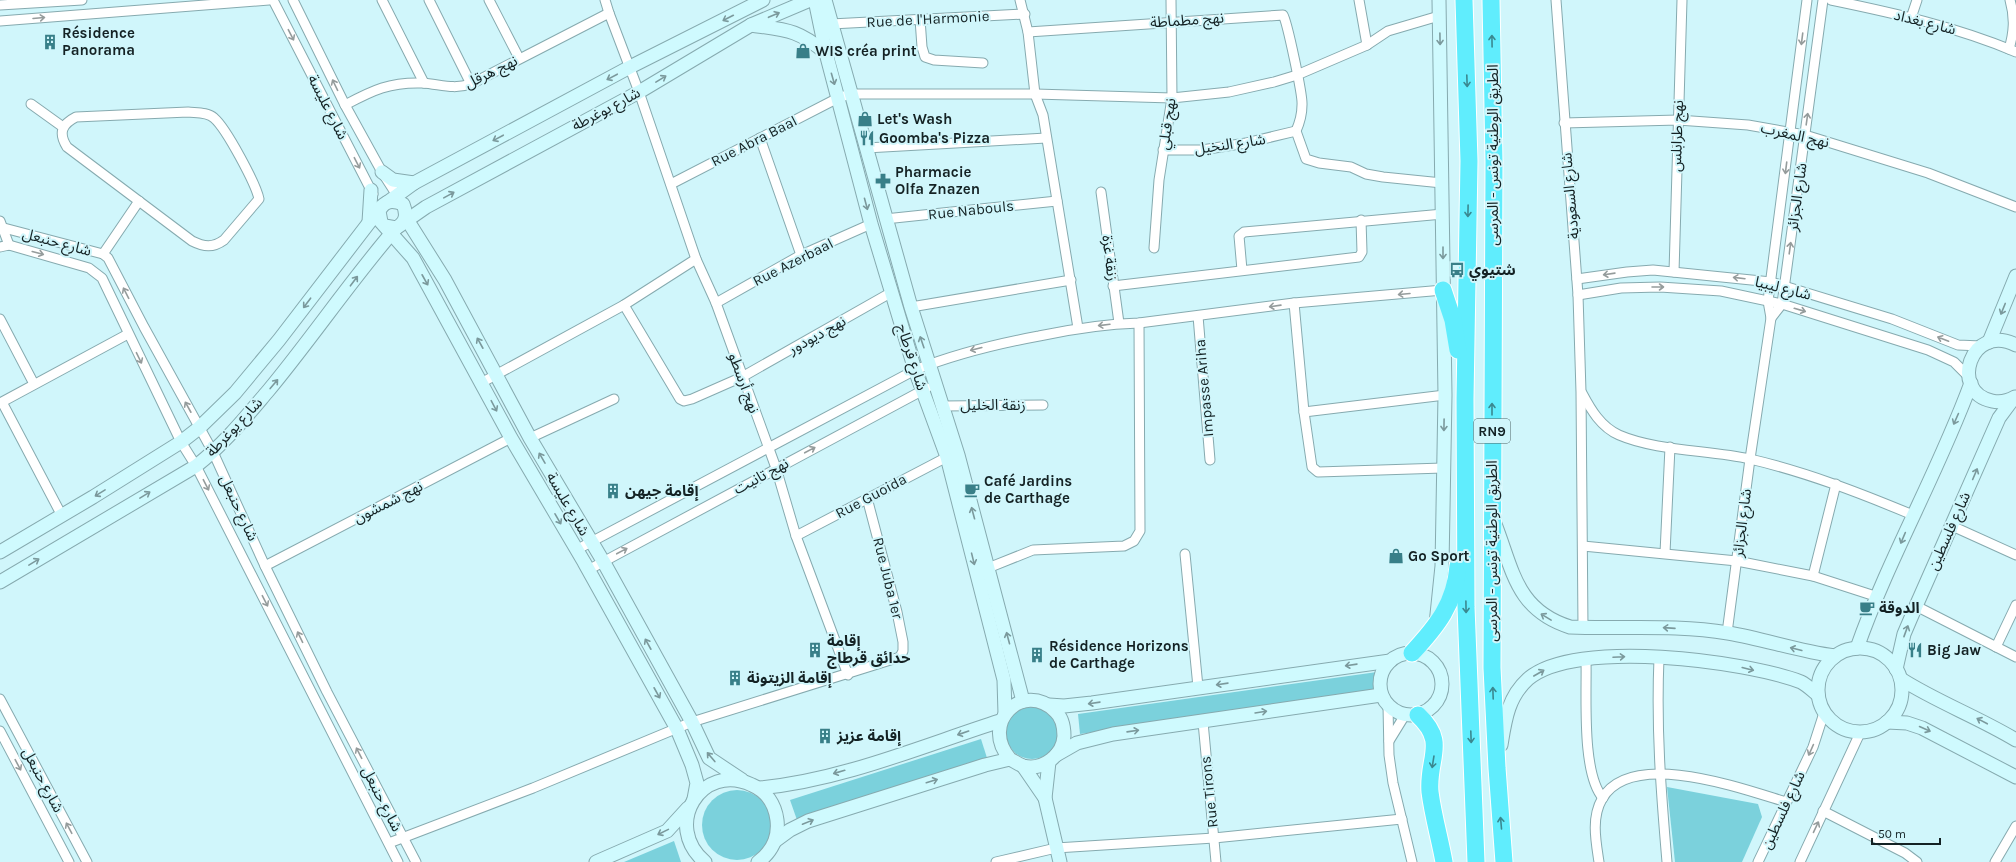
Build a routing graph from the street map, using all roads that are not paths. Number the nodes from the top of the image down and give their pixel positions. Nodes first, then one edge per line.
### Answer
1 (82, 0) edge
2 (269, 0) edge
3 (273, 0) edge
4 (293, 0) edge
5 (382, 0) edge
6 (429, 0) edge
7 (489, 0) edge
8 (605, 0) edge
9 (810, 0) edge
10 (815, 0) edge
11 (825, 0) edge
12 (1020, 0) edge
13 (1171, 0) edge
14 (1359, 0) edge
15 (1439, 0) edge
16 (1464, 0) edge
17 (1491, 0) edge
18 (1556, 0) edge
19 (1682, 0) edge
20 (1807, 0) edge
21 (1823, 0) edge
22 (1831, 0) edge
23 (1917, 0) edge
24 (2010, 0) edge
25 (759, 2) edge
26 (0, 5) edge
27 (609, 13) junction
28 (1025, 14) junction
29 (1439, 16) junction
30 (1911, 18) junction
31 (920, 20) junction
32 (0, 21) edge
33 (1172, 21) junction
34 (831, 24) junction
35 (750, 25) junction
36 (1028, 32) junction
37 (1367, 44) junction
38 (2012, 51) edge
39 (826, 53) junction
40 (520, 58) junction
41 (983, 64) dead end
42 (630, 67) junction
43 (1297, 75) junction
44 (424, 84) junction
45 (471, 84) junction
46 (639, 92) junction
47 (1035, 94) junction
48 (844, 96) junction
49 (1172, 98) junction
50 (31, 104) dead end
51 (345, 105) junction
52 (1678, 120) junction
53 (1564, 123) junction
54 (63, 127) junction
55 (1296, 131) junction
56 (1790, 133) junction
57 (1805, 135) junction
58 (760, 138) junction
59 (1046, 138) junction
60 (866, 148) junction
61 (1163, 150) junction
62 (382, 172) junction
63 (414, 183) junction
64 (1442, 183) junction
65 (671, 184) junction
66 (371, 190) junction
67 (1101, 192) dead end
68 (139, 201) junction
69 (1057, 201) junction
70 (388, 205) junction
71 (426, 207) junction
72 (2016, 207) edge
73 (1443, 214) junction
74 (885, 219) junction
75 (1361, 220) junction
76 (368, 223) junction
77 (871, 224) junction
78 (398, 225) junction
79 (1, 226) edge
80 (421, 240) junction
81 (9, 245) junction
82 (0, 247) edge
83 (1154, 248) dead end
84 (103, 254) junction
85 (373, 254) junction
86 (801, 255) junction
87 (413, 258) junction
88 (696, 259) junction
89 (1242, 270) junction
90 (1674, 272) junction
91 (2016, 276) edge
92 (1577, 279) junction
93 (1071, 280) junction
94 (1771, 282) junction
95 (1114, 286) junction
96 (1785, 286) junction
97 (1443, 290) junction
98 (892, 292) junction
99 (1578, 295) junction
100 (1768, 301) junction
101 (716, 303) junction
102 (1294, 303) junction
103 (1782, 304) junction
104 (624, 305) junction
105 (911, 307) junction
106 (1198, 316) junction
107 (1772, 318) junction
108 (0, 319) edge
109 (1119, 323) junction
110 (1139, 323) junction
111 (1078, 328) junction
112 (128, 334) junction
113 (1985, 344) junction
114 (2016, 345) edge
115 (930, 364) junction
116 (914, 370) junction
117 (497, 374) junction
118 (742, 377) junction
119 (1970, 380) junction
120 (481, 383) junction
121 (34, 384) junction
122 (936, 384) junction
123 (922, 390) junction
124 (1581, 392) junction
125 (1444, 395) junction
126 (2014, 398) edge
127 (614, 399) dead end
128 (1465, 399) junction
129 (1043, 405) dead end
130 (943, 406) junction
131 (1304, 412) junction
132 (199, 428) junction
133 (511, 438) junction
134 (530, 438) junction
135 (181, 442) junction
136 (768, 447) junction
137 (1670, 447) junction
138 (213, 452) junction
139 (947, 457) junction
140 (1750, 459) junction
141 (1210, 460) dead end
142 (196, 466) junction
143 (776, 468) junction
144 (1443, 468) junction
145 (1465, 470) junction
146 (1836, 484) junction
147 (867, 498) junction
148 (61, 514) junction
149 (1913, 514) junction
150 (1493, 520) junction
151 (1952, 526) junction
152 (796, 536) junction
153 (591, 543) junction
154 (1583, 546) junction
155 (576, 550) junction
156 (0, 552) edge
157 (1664, 553) junction
158 (1186, 554) dead end
159 (2016, 555) edge
160 (1737, 561) junction
161 (603, 562) junction
162 (265, 566) junction
163 (988, 568) junction
164 (588, 570) junction
165 (1813, 576) junction
166 (0, 582) edge
167 (1878, 597) junction
168 (2016, 605) edge
169 (1916, 606) junction
170 (1583, 627) junction
171 (1435, 628) junction
172 (1727, 633) junction
173 (1996, 647) junction
174 (1857, 648) junction
175 (1412, 653) junction
176 (1835, 656) junction
177 (2016, 657) edge
178 (1659, 658) junction
179 (1586, 659) junction
180 (1390, 661) junction
181 (1898, 674) junction
182 (848, 675) junction
183 (1198, 687) junction
184 (1818, 695) junction
185 (0, 699) edge
186 (1385, 700) junction
187 (1024, 701) junction
188 (1049, 705) junction
189 (1824, 713) junction
190 (1411, 715) junction
191 (1003, 718) junction
192 (692, 722) junction
193 (1203, 722) junction
194 (1888, 722) junction
195 (677, 729) junction
196 (0, 731) edge
197 (1860, 733) junction
198 (2016, 740) edge
199 (1389, 741) junction
200 (1052, 758) junction
201 (1010, 759) junction
202 (1023, 766) junction
203 (1497, 768) junction
204 (1659, 773) junction
205 (2016, 777) edge
206 (742, 780) junction
207 (760, 788) junction
208 (1045, 798) junction
209 (1603, 798) junction
210 (692, 802) junction
211 (1786, 802) junction
212 (1823, 811) junction
213 (1402, 819) junction
214 (2016, 826) edge
215 (402, 838) junction
216 (1214, 838) junction
217 (389, 843) junction
218 (1056, 848) junction
219 (772, 851) edge
220 (69, 862) edge
221 (87, 862) edge
222 (398, 862) edge
223 (416, 862) edge
224 (596, 862) edge
225 (705, 862) edge
226 (758, 862) edge
227 (996, 862) edge
228 (1060, 862) edge
229 (1216, 862) edge
230 (1412, 862) edge
231 (1444, 862) edge
232 (1476, 862) edge
233 (1504, 862) edge
234 (1598, 862) edge
235 (1667, 862) edge
236 (1758, 862) edge
237 (1800, 862) edge
238 (1918, 862) edge
239 (1995, 862) edge

1 - 26 street
32 -> 2 street
3 -> 66 street, شارع عليسة
51 -> 4 street, شارع عليسة
5 - 44 street
6 - 45 street
7 - 40 street
8 - 27 street, نهج أرسطو
35 -> 9 street, شارع يوغرطة
10 - 39 street, شارع قرطاج
11 - 34 street, شارع قرطاج
12 - 28 street
13 - 33 street, نهج قبلي
14 - 37 street
15 - 29 street
16 -> 128 highway, الطريق الوطنية تونس - المرسى / RN9
150 -> 17 highway, الطريق الوطنية تونس - المرسى / RN9
18 - 53 street, شارع السعودية
19 - 52 street, نهج طرابلس
20 -> 56 street, شارع الجزائر
57 -> 21 street, شارع الجزائر
22 - 30 street, شارع بغداد
23 - 30 street
24 - 38 street
25 -> 42 street, شارع يوغرطة
27 - 40 street, نهج هرقل
27 - 42 street, نهج أرسطو
28 - 31 street, Rue de l'Harmonie
28 - 36 street
29 - 37 street
29 -> 64 street
30 - 38 street, شارع بغداد
31 - 34 street, Rue de l'Harmonie
31 - 41 street
33 - 36 street, نهج مطماطة
33 - 43 street, نهج مطماطة
33 - 49 street, نهج قبلي
34 - 48 street, شارع قرطاج
35 - 39 street
46 -> 35 street, شارع يوغرطة
36 - 47 street
37 - 43 street
39 -> 48 street, شارع قرطاج
40 - 45 street, نهج هرقل
42 - 46 street, نهج أرسطو
42 -> 63 street, شارع يوغرطة
43 - 49 street
43 - 55 street
44 - 45 street, نهج هرقل
44 - 51 street, نهج هرقل
46 - 65 street, نهج أرسطو
71 -> 46 street, شارع يوغرطة
47 - 48 street
47 - 49 street
47 - 59 street
48 - 58 street, Rue Abra Baal
48 - 60 street, شارع قرطاج
48 -> 77 street, شارع قرطاج
49 - 61 street, نهج قبلي
50 - 54 street
51 - 62 street, شارع عليسة
52 - 53 street, نهج المغرب
52 - 56 street, نهج المغرب
52 - 90 street, نهج طرابلس
53 - 92 street, شارع السعودية
54 - 68 street
54 - 68 street
55 - 61 street, شارع النخيل
55 - 64 street
56 - 57 street, نهج المغرب
56 -> 94 street, شارع الجزائر
57 - 72 street, نهج المغرب
96 -> 57 street, شارع الجزائر
58 - 65 street, Rue Abra Baal
58 - 86 street
59 - 60 street
59 - 69 street
60 - 74 street, شارع قرطاج
61 - 83 street, نهج قبلي
62 - 63 street
62 - 70 street, شارع عليسة
63 - 70 street, شارع يوغرطة
64 - 73 street
65 - 88 street, نهج أرسطو
66 - 70 street, شارع عليسة
66 - 76 street
67 - 95 street, زنقة غزة
68 - 84 street
69 - 74 street, Rue Nabouls
69 - 93 street
70 - 76 street, شارع يوغرطة
70 - 78 street
70 - 78 street
71 - 78 street, شارع يوغرطة
71 - 80 street
73 - 75 street
73 -> 97 street
74 - 105 street, شارع قرطاج
75 - 89 street
75 - 89 street
76 -> 132 street, شارع يوغرطة
77 - 86 street, Rue Azerbaal
77 - 98 street, شارع قرطاج
78 - 80 street, شارع عليسة
78 - 85 street, شارع يوغرطة
78 - 87 street, شارع عليسة
79 - 81 street
79 - 84 street, شارع حنبعل
117 -> 80 street, شارع عليسة
81 - 82 street, شارع حنبعل
81 -> 112 street, شارع حنبعل
132 -> 84 street, شارع حنبعل
85 - 87 street
138 -> 85 street, شارع يوغرطة
86 - 101 street, Rue Azerbaal
87 -> 120 street, شارع عليسة
88 - 101 street, نهج أرسطو
88 - 104 street
89 - 95 street
90 -> 92 street, شارع ليبيا
94 -> 90 street, شارع ليبيا
91 -> 113 street
92 - 99 street, شارع السعودية
93 - 105 street
93 - 111 street
94 - 96 street, شارع ليبيا
94 - 100 street, شارع الجزائر
95 - 109 street, زنقة غزة
96 - 103 street, شارع الجزائر
113 -> 96 street, شارع ليبيا
97 -> 102 street
97 - 125 street
97 - 128 highway
98 - 116 street, شارع قرطاج
98 - 118 street, نهج ديودور
99 -> 100 street, شارع ليبيا
99 - 124 street, شارع السعودية
100 - 103 street, شارع ليبيا
100 - 107 street, شارع الجزائر
101 - 118 street, نهج أرسطو
102 -> 106 street
102 - 131 street
103 - 107 street, شارع الجزائر
103 -> 119 street, شارع ليبيا
104 - 117 street
104 - 118 street, نهج ديودور
115 -> 105 street, شارع قرطاج
106 - 110 street
106 - 141 street, Impasse Ariha
107 - 140 street, شارع الجزائر
108 - 121 street
109 - 110 street
109 -> 111 street
110 - 163 street
111 -> 115 street
112 - 121 street
112 -> 135 street, شارع حنبعل
113 - 114 street
113 - 119 street
115 - 116 street
115 - 122 street, شارع قرطاج
116 - 123 street, شارع قرطاج
116 - 136 street
117 - 120 street
117 - 134 street, شارع عليسة
118 - 136 street, نهج أرسطو
119 - 126 street
119 -> 149 street
120 -> 133 street, شارع عليسة
121 - 148 street
122 - 123 street, نهج تانيت
122 - 130 street, شارع قرطاج
123 - 139 street, شارع قرطاج
143 -> 123 street, نهج تانيت
124 - 137 street
124 - 154 street, شارع السعودية
125 - 131 street
125 -> 144 street
151 -> 126 street, شارع فلسطين
127 - 134 street
128 - 145 highway, الطريق الوطنية تونس - المرسى / RN9
129 - 130 street, زنقة الخليل
163 -> 130 street, شارع قرطاج
131 - 144 street
132 - 135 street, شارع يوغرطة
132 - 138 street, شارع حنبعل
133 -> 155 street, شارع عليسة
133 - 162 street, نهج شمشون
153 -> 134 street, شارع عليسة
135 - 142 street, شارع حنبعل
135 -> 148 street, شارع يوغرطة
136 - 143 street, نهج أرسطو
136 - 153 street
137 - 140 street
137 - 157 street
138 - 142 street, شارع يوغرطة
138 - 162 street, شارع حنبعل
139 - 147 street, Rue Guoida
139 -> 191 street, شارع قرطاج
140 - 146 street
140 - 160 street, شارع الجزائر
166 -> 142 street, شارع يوغرطة
142 -> 217 street, شارع حنبعل
143 - 152 street, نهج أرسطو
161 -> 143 street, نهج تانيت
144 - 171 street
145 - 171 highway
145 -> 232 highway, الطريق الوطنية تونس - المرسى / RN9
146 - 149 street
146 - 165 street
147 - 152 street, Rue Guoida
147 - 182 street, Rue Juba 1er
148 - 156 street, شارع يوغرطة
149 -> 167 street
170 -> 150 street
203 -> 150 highway, الطريق الوطنية تونس - المرسى / RN9
151 - 159 street
151 - 169 street, شارع فلسطين
152 - 182 street, نهج أرسطو
153 - 155 street
153 - 161 street, شارع عليسة
154 - 157 street
154 - 170 street, شارع السعودية
155 - 164 street, شارع عليسة
157 - 160 street
158 - 183 street
160 - 165 street
160 - 172 street, شارع الجزائر
161 - 164 street, نهج تانيت
192 -> 161 street, شارع عليسة
215 -> 162 street, شارع حنبعل
187 -> 163 street, شارع قرطاج
164 -> 195 street, شارع عليسة
165 - 167 street
167 - 174 street
168 - 173 street
169 - 173 street
181 -> 169 street, شارع فلسطين
172 -> 170 street
171 - 175 highway
176 -> 172 street
173 - 177 street
174 - 176 street
174 - 181 street
175 - 180 street
175 - 190 street
176 - 184 street
179 -> 178 street
178 -> 184 street
178 - 204 street
203 -> 179 street
179 - 209 street
180 -> 183 street
180 - 186 street
181 - 194 street
198 -> 181 street
182 - 192 street, Rue Juba 1er
183 -> 188 street
184 - 189 street
221 -> 185 street, شارع حنبعل
186 - 190 street
193 -> 186 street
186 - 199 street
187 - 188 street
187 - 191 street
188 - 200 street
189 - 197 street
189 -> 211 street, شارع فلسطين
190 - 199 street
190 -> 231 highway
191 - 201 street
191 -> 207 street
192 - 195 street, Rue Juba 1er
206 -> 192 street, شارع عليسة
200 -> 193 street
193 - 216 street, Rue Tirons
194 - 197 street
194 -> 205 street
195 - 210 street, شارع عليسة
195 - 215 street, Rue Juba 1er
196 -> 220 street, شارع حنبعل
197 - 212 street
199 - 213 street
200 - 202 street
200 - 208 street
201 - 202 street
219 -> 201 street
202 - 208 street
233 -> 203 highway, الطريق الوطنية تونس - المرسى / RN9
204 - 209 street
204 - 211 street
204 - 235 street
206 - 207 street
206 - 210 street
207 - 219 street
208 - 218 street
209 - 234 street
210 -> 224 street
210 - 225 street, شارع عليسة
211 - 236 street, شارع فلسطين
237 -> 212 street
212 - 238 street
213 - 216 street
213 - 230 street
214 - 239 street
215 - 217 street, Rue Juba 1er
215 - 223 street, شارع حنبعل
216 - 218 street
216 - 229 street, Rue Tirons
217 - 222 street, شارع حنبعل
218 - 227 street
218 - 228 street
219 - 226 street

